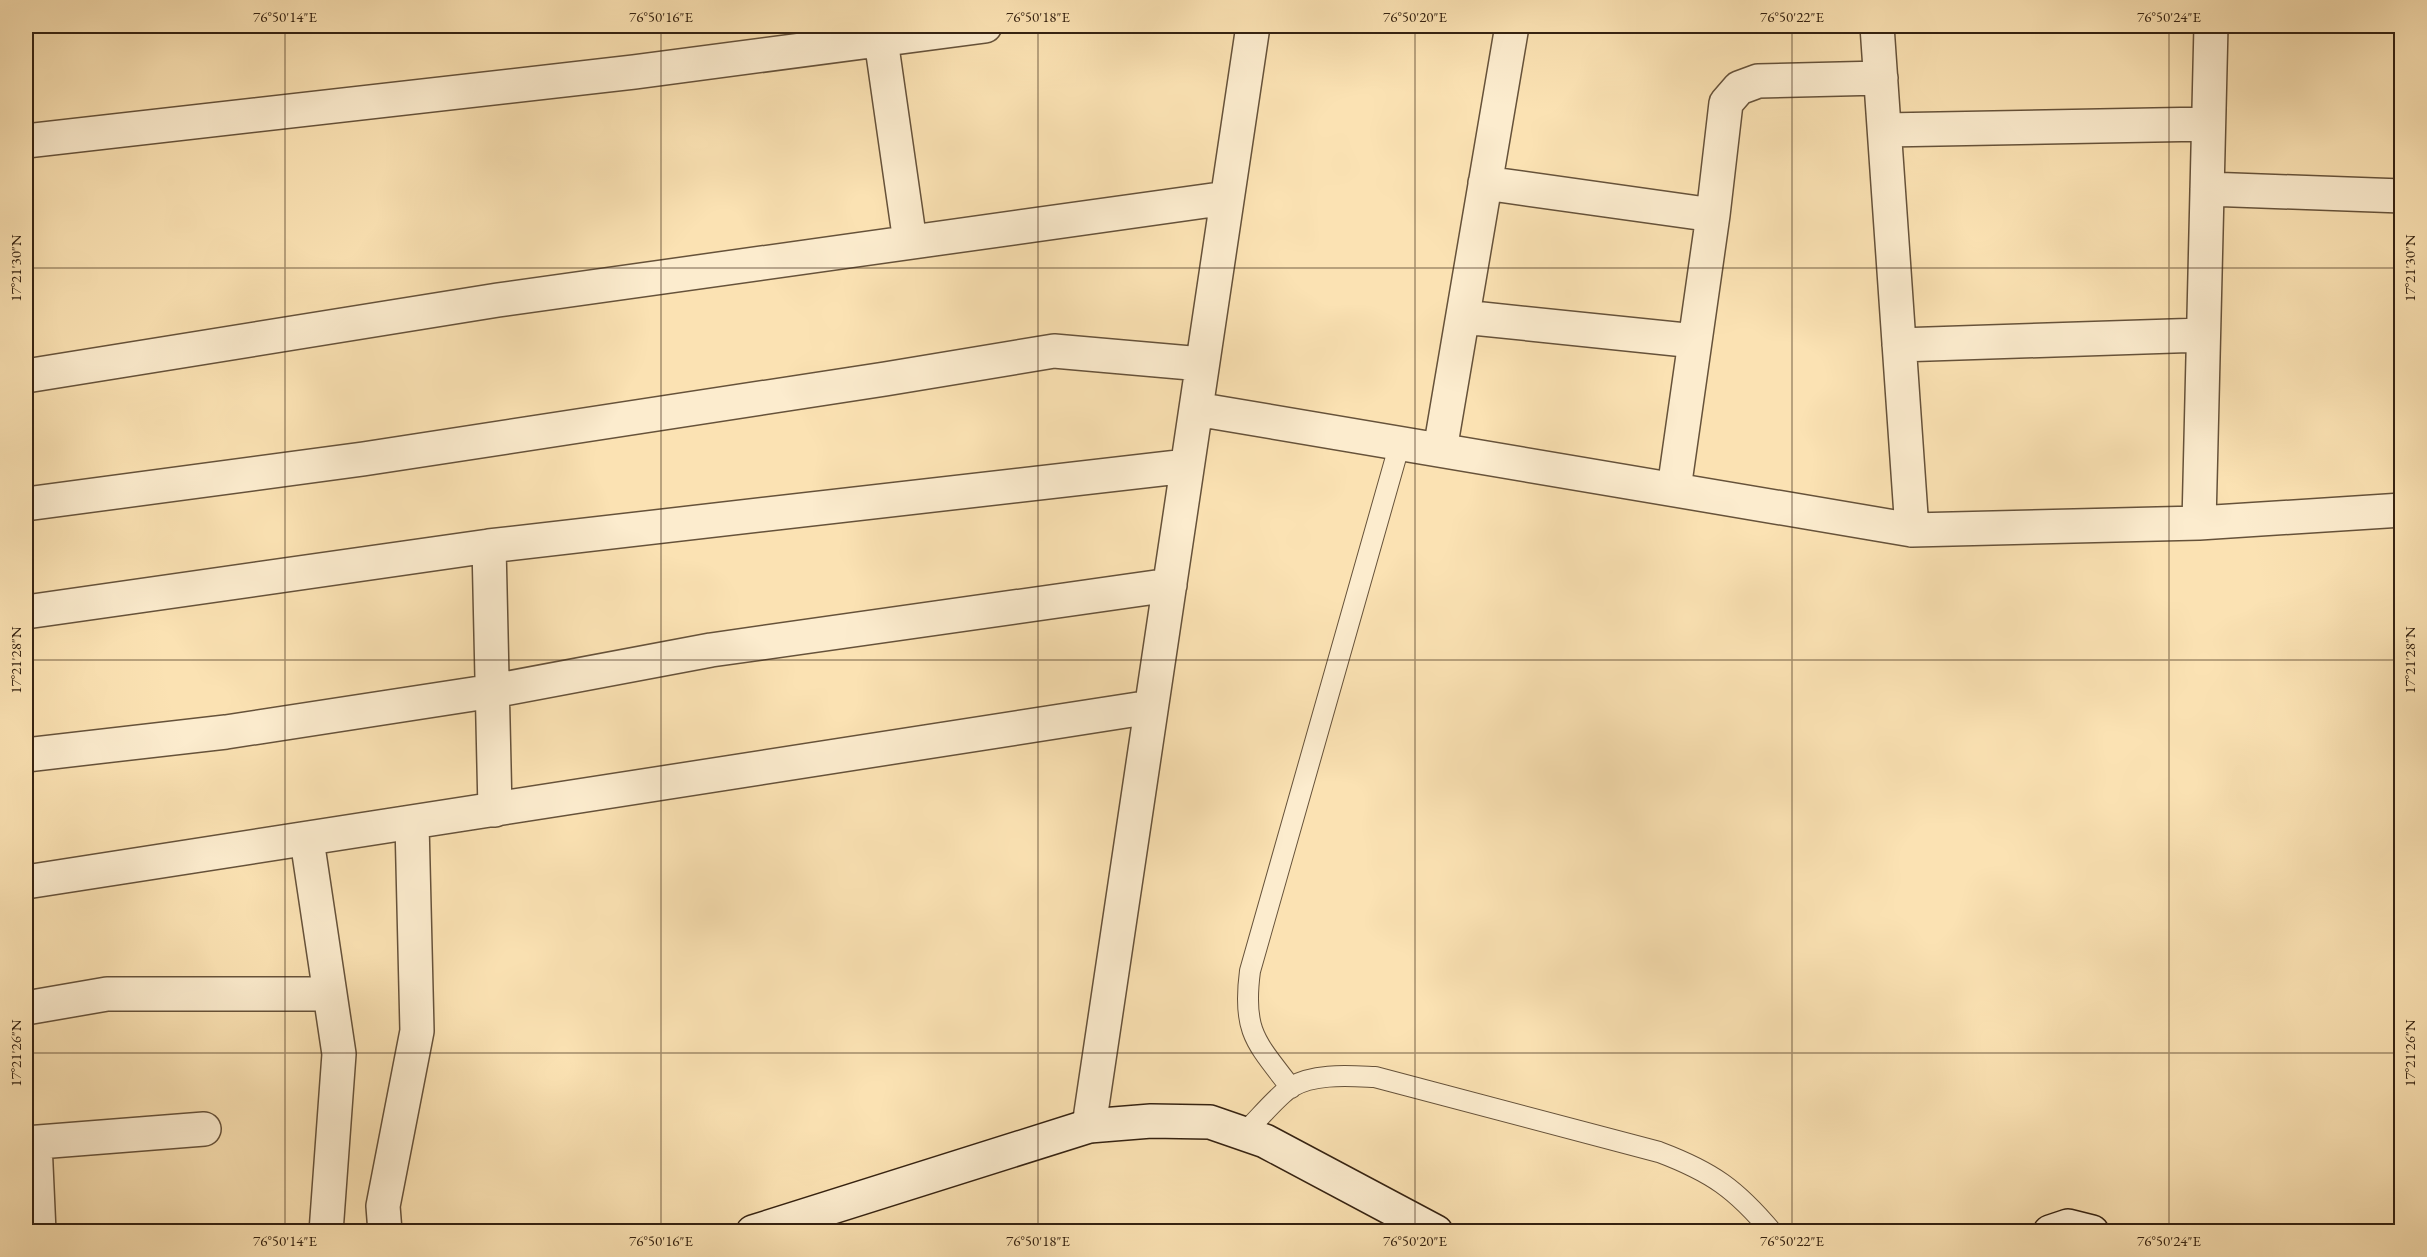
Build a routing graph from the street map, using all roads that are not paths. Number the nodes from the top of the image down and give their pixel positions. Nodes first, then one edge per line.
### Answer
1 (985, 26) edge
2 (1253, 26) edge
3 (1512, 26) edge
4 (1877, 26) edge
5 (2211, 26) edge
6 (880, 32) edge
7 (1881, 78) junction
8 (2208, 124) junction
9 (1884, 130) junction
10 (26, 141) edge
11 (1485, 183) junction
12 (2207, 189) junction
13 (2402, 196) edge
14 (1227, 198) junction
15 (1713, 215) junction
16 (910, 242) junction
17 (1463, 317) junction
18 (2203, 335) junction
19 (1695, 341) junction
20 (1899, 345) junction
21 (1202, 364) junction
22 (26, 376) edge
23 (1196, 409) junction
24 (1400, 443) junction
25 (1440, 450) junction
26 (1187, 466) junction
27 (1674, 489) junction
28 (26, 504) edge
29 (2402, 510) edge
30 (2199, 523) junction
31 (1912, 530) junction
32 (489, 546) junction
33 (1170, 585) junction
34 (26, 612) edge
35 (493, 691) junction
36 (1151, 707) junction
37 (26, 755) edge
38 (495, 810) junction
39 (412, 823) junction
40 (308, 840) junction
41 (26, 882) edge
42 (330, 994) junction
43 (26, 1008) edge
44 (1291, 1088) junction
45 (1089, 1126) junction
46 (204, 1129) dead end
47 (1244, 1134) junction
48 (30, 1143) edge
49 (39, 1232) edge
50 (326, 1232) edge
51 (385, 1232) edge
52 (753, 1232) edge
53 (1436, 1232) edge
54 (1772, 1232) edge
55 (2050, 1232) edge
56 (2092, 1232) edge

1 - 6 street
2 - 14 street
3 - 11 street
4 - 7 street
5 - 8 street
6 - 10 street
6 - 16 street
7 - 9 street
7 - 15 street
8 - 9 street
8 - 12 street
9 - 20 street
11 - 15 street
11 - 17 street
12 - 13 street
12 - 18 street
14 - 16 street
14 - 21 street
15 - 19 street
16 - 22 street
17 - 19 street
17 - 25 street
18 - 20 street
18 - 30 street
19 - 27 street
20 - 31 street
21 - 23 street
21 - 28 street
23 - 24 street
23 - 26 street
24 - 25 street
24 - 44 lane
25 - 27 street
26 - 32 street
26 - 33 street
27 - 31 street
29 - 30 street
30 - 31 street
32 - 34 street
32 - 35 street
33 - 35 street
33 - 36 street
35 - 37 street
35 - 38 street
36 - 38 street
36 - 45 street
38 - 39 street
39 - 40 street
39 - 51 street
40 - 41 street
40 - 42 street
42 - 43 street
42 - 50 street
44 - 47 lane
44 - 54 lane
45 - 47 street
45 - 52 street
46 - 48 street
47 - 53 street
48 - 49 street
55 - 56 street

